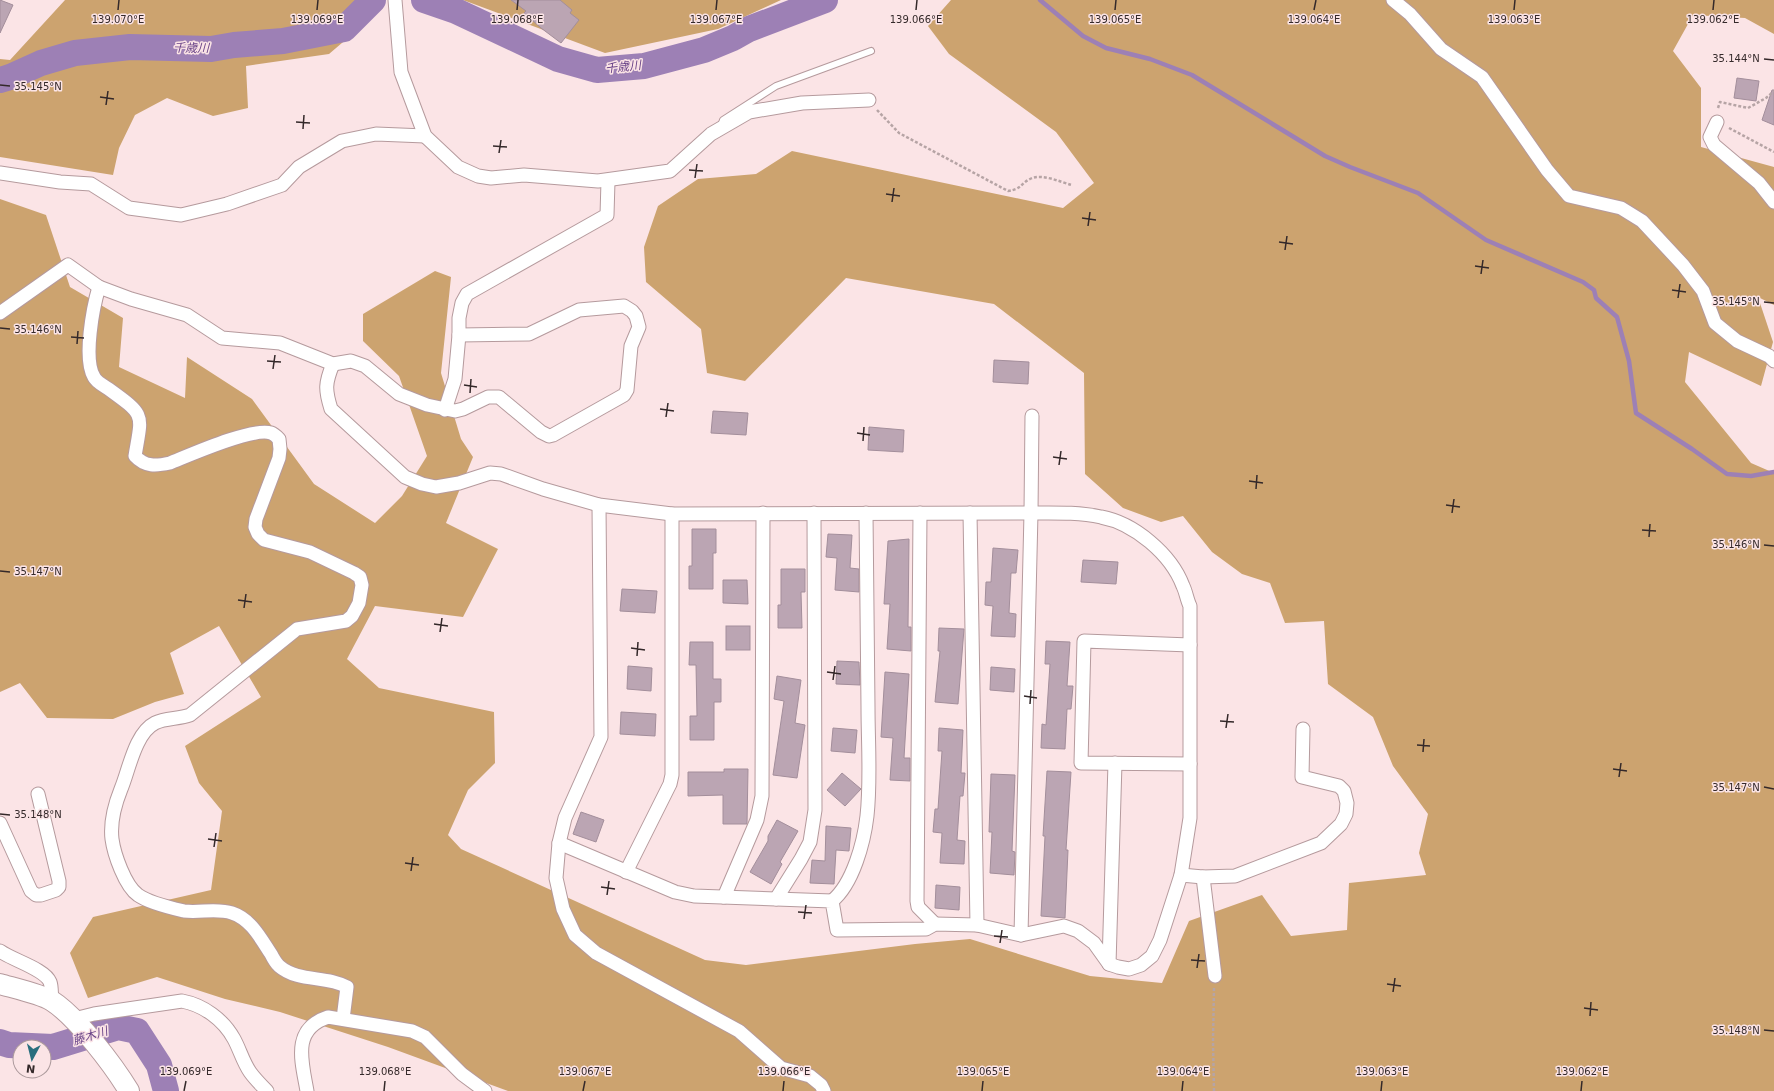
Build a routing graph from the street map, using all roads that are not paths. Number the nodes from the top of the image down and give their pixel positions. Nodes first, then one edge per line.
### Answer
1 (1393, 0) edge
2 (396, 4) edge
3 (871, 51) dead end
4 (869, 100) road end
5 (1717, 122) road end
6 (719, 129) junction
7 (425, 136) junction
8 (0, 173) edge
9 (608, 181) junction
10 (1774, 202) edge
11 (99, 287) junction
12 (0, 313) edge
13 (459, 335) junction
14 (1774, 362) edge
15 (333, 364) junction
16 (445, 410) junction
17 (1032, 416) dead end
18 (599, 505) junction
19 (763, 513) junction
20 (814, 513) junction
21 (866, 513) junction
22 (920, 513) junction
23 (970, 513) junction
24 (1031, 513) junction
25 (672, 514) junction
26 (1190, 645) junction
27 (1304, 729) dead end
28 (1115, 764) junction
29 (1190, 764) junction
30 (38, 794) dead end
31 (0, 823) edge
32 (559, 843) junction
33 (626, 872) junction
34 (1181, 875) junction
35 (1203, 877) junction
36 (724, 897) junction
37 (776, 899) junction
38 (832, 901) junction
39 (935, 924) junction
40 (977, 925) junction
41 (1021, 935) junction
42 (0, 951) edge
43 (1109, 964) junction
44 (1215, 976) road end
45 (0, 984) edge
46 (52, 1001) junction
47 (343, 1019) junction
48 (78, 1024) junction
49 (129, 1091) edge
50 (267, 1091) edge
51 (307, 1091) edge
52 (485, 1091) edge
53 (824, 1091) edge

1 - 14 street
2 - 7 street
3 - 6 lane
4 - 6 street
5 - 10 street
6 - 9 street
7 - 8 street
7 - 9 street
9 - 13 street
11 - 12 street
11 - 15 street
11 - 47 street
13 - 16 street
13 - 16 street
15 - 16 street
15 - 18 street
17 - 24 street
18 - 25 street
18 - 32 street
19 - 20 street
19 - 25 street
19 - 36 street
20 - 21 street
20 - 37 street
21 - 22 street
21 - 38 street
22 - 23 street
22 - 39 street
23 - 24 street
23 - 40 street
24 - 26 street
24 - 41 street
25 - 33 street
26 - 28 street
26 - 29 street
27 - 35 street
28 - 29 street
28 - 43 street
29 - 34 street
30 - 31 street
32 - 33 street
32 - 53 street
33 - 36 street
34 - 35 street
34 - 43 street
35 - 44 street
36 - 37 street
37 - 38 street
38 - 39 street
39 - 40 street
40 - 41 street
41 - 43 street
42 - 46 street
45 - 46 main road
46 - 48 main road
47 - 51 street
47 - 52 street
48 - 49 main road
48 - 50 street

